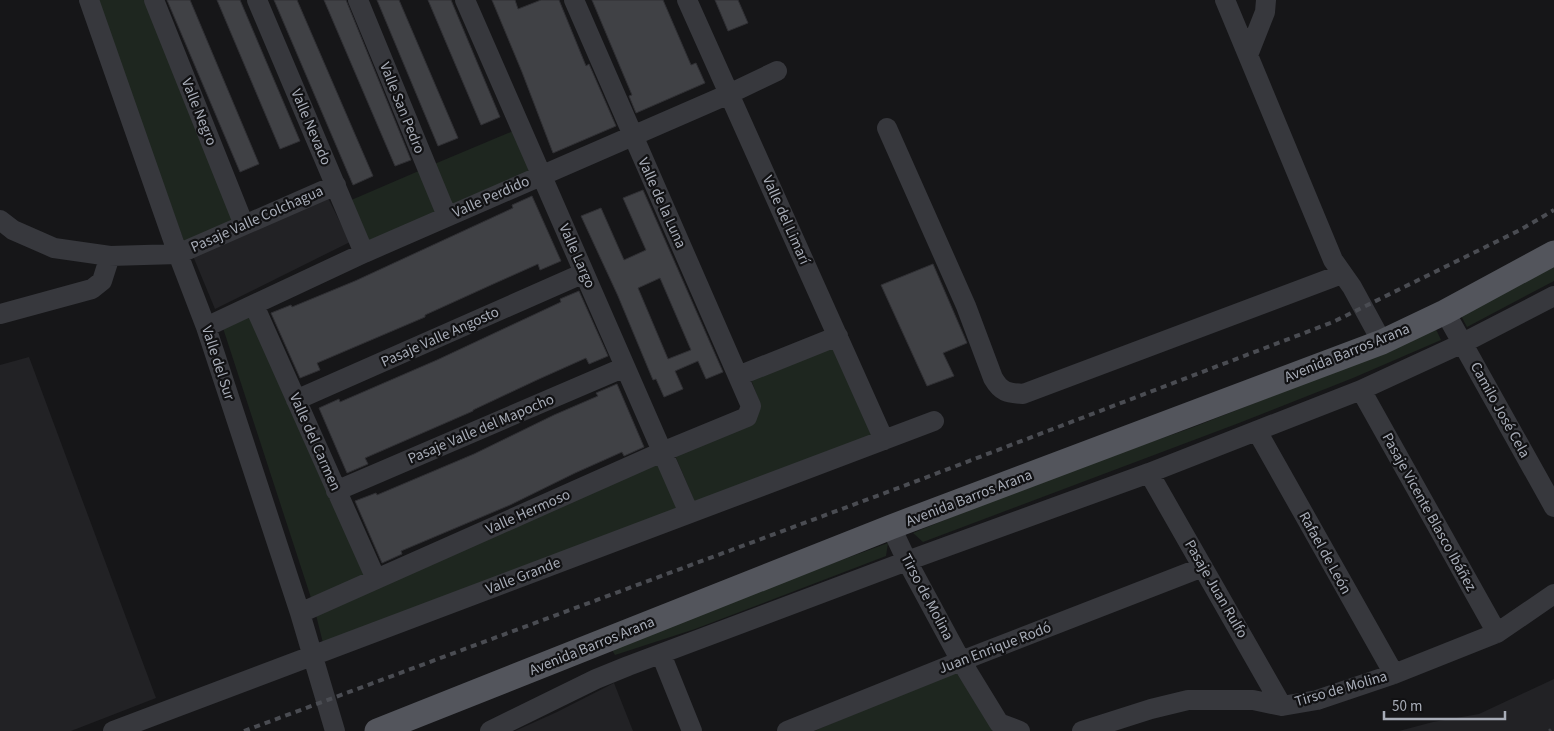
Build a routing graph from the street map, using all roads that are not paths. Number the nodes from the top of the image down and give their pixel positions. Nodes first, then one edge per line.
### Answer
1 (89, 0) edge
2 (154, 0) edge
3 (257, 0) edge
4 (358, 0) edge
5 (465, 0) edge
6 (574, 0) edge
7 (687, 0) edge
8 (1225, 0) edge
9 (1266, 0) edge
10 (1248, 55) junction
11 (777, 71) dead end
12 (729, 94) junction
13 (886, 128) dead end
14 (633, 136) junction
15 (541, 175) junction
16 (336, 185) junction
17 (447, 216) junction
18 (0, 220) edge
19 (244, 225) junction
20 (364, 253) junction
21 (1554, 253) edge
22 (178, 254) junction
23 (110, 256) junction
24 (584, 273) junction
25 (1342, 274) junction
26 (1554, 296) edge
27 (254, 305) junction
28 (1445, 312) junction
29 (0, 314) edge
30 (206, 327) junction
31 (838, 336) junction
32 (1382, 342) junction
33 (1463, 344) junction
34 (625, 367) junction
35 (738, 376) junction
36 (1362, 390) junction
37 (296, 400) junction
38 (751, 406) joint
39 (934, 421) dead end
40 (1257, 431) junction
41 (884, 440) junction
42 (662, 452) junction
43 (1149, 473) junction
44 (336, 491) junction
45 (1554, 507) edge
46 (689, 513) junction
47 (891, 527) junction
48 (907, 561) junction
49 (1203, 567) junction
50 (376, 579) junction
51 (1554, 594) edge
52 (300, 613) junction
53 (1497, 633) junction
54 (661, 654) junction
55 (312, 656) junction
56 (960, 661) junction
57 (1394, 674) junction
58 (1282, 706) junction
59 (113, 731) edge
60 (335, 731) edge
61 (377, 731) edge
62 (490, 731) edge
63 (692, 731) edge
64 (787, 731) edge
65 (1020, 731) edge
66 (1082, 731) edge

1 - 22 street, Valle del Sur
2 - 19 street, Valle Negro
3 - 16 street, Valle Nevado
4 - 17 street, Valle San Pedro
5 - 15 street, Valle Largo
6 - 14 street, Valle de la Luna
7 - 12 street, Valle del Limarí
8 - 10 street
9 - 10 street
10 - 25 street
11 - 12 street, Valle Perdido
12 - 14 street, Valle Perdido
12 - 31 street, Valle del Limarí
13 - 25 street
14 - 15 street, Valle Perdido
14 - 35 street, Valle de la Luna
15 - 17 street, Valle Perdido
15 - 24 street, Valle Largo
16 - 19 street, Pasaje Valle Colchagua
16 - 20 street, Valle Nevado
17 - 20 street, Valle Perdido
18 - 23 street
19 - 22 street, Pasaje Valle Colchagua
20 - 27 street, Valle Perdido
21 - 28 main road, Avenida Barros Arana
22 - 23 street
22 - 30 street, Valle del Sur
23 - 29 street
24 - 34 street, Valle Largo
24 - 37 street, Pasaje Valle Angosto
25 - 32 street
26 - 33 street
27 - 30 street, Valle Perdido
27 - 37 street, Valle del Carmen
28 - 32 main road, Avenida Barros Arana
28 - 33 street, Camilo José Cela
30 - 52 street, Valle del Sur
31 - 35 street
31 - 41 street, Valle del Limarí
32 - 47 main road, Avenida Barros Arana
33 - 36 street
33 - 45 street, Camilo José Cela
34 - 42 street, Valle Largo
34 - 44 street, Pasaje Valle del Mapocho
35 - 38 street, Valle de la Luna
36 - 40 street
36 - 53 street, Pasaje Vicente Blasco Ibáñez
37 - 44 street, Valle del Carmen
38 - 42 street, Valle Hermoso
39 - 41 street, Valle Grande
40 - 43 street
40 - 57 street, Rafael de León
41 - 46 street, Valle Grande
42 - 46 street, Valle Largo
42 - 50 street, Valle Hermoso
43 - 48 street
43 - 49 street, Pasaje Juan Rulfo
44 - 50 street, Valle del Carmen
46 - 55 street, Valle Grande
47 - 48 street, Tirso de Molina
47 - 61 main road, Avenida Barros Arana
48 - 54 street
48 - 56 street, Tirso de Molina
49 - 56 street, Juan Enrique Rodó
49 - 58 street, Pasaje Juan Rulfo
50 - 52 street, Valle Hermoso
51 - 53 street, Tirso de Molina
52 - 55 street, Valle del Sur
53 - 57 street, Tirso de Molina
54 - 62 street
54 - 63 street
55 - 59 street, Valle Grande
55 - 60 street, Valle del Sur
56 - 64 street, Juan Enrique Rodó
56 - 65 street, Tirso de Molina
57 - 58 street, Tirso de Molina
58 - 66 street, Tirso de Molina

